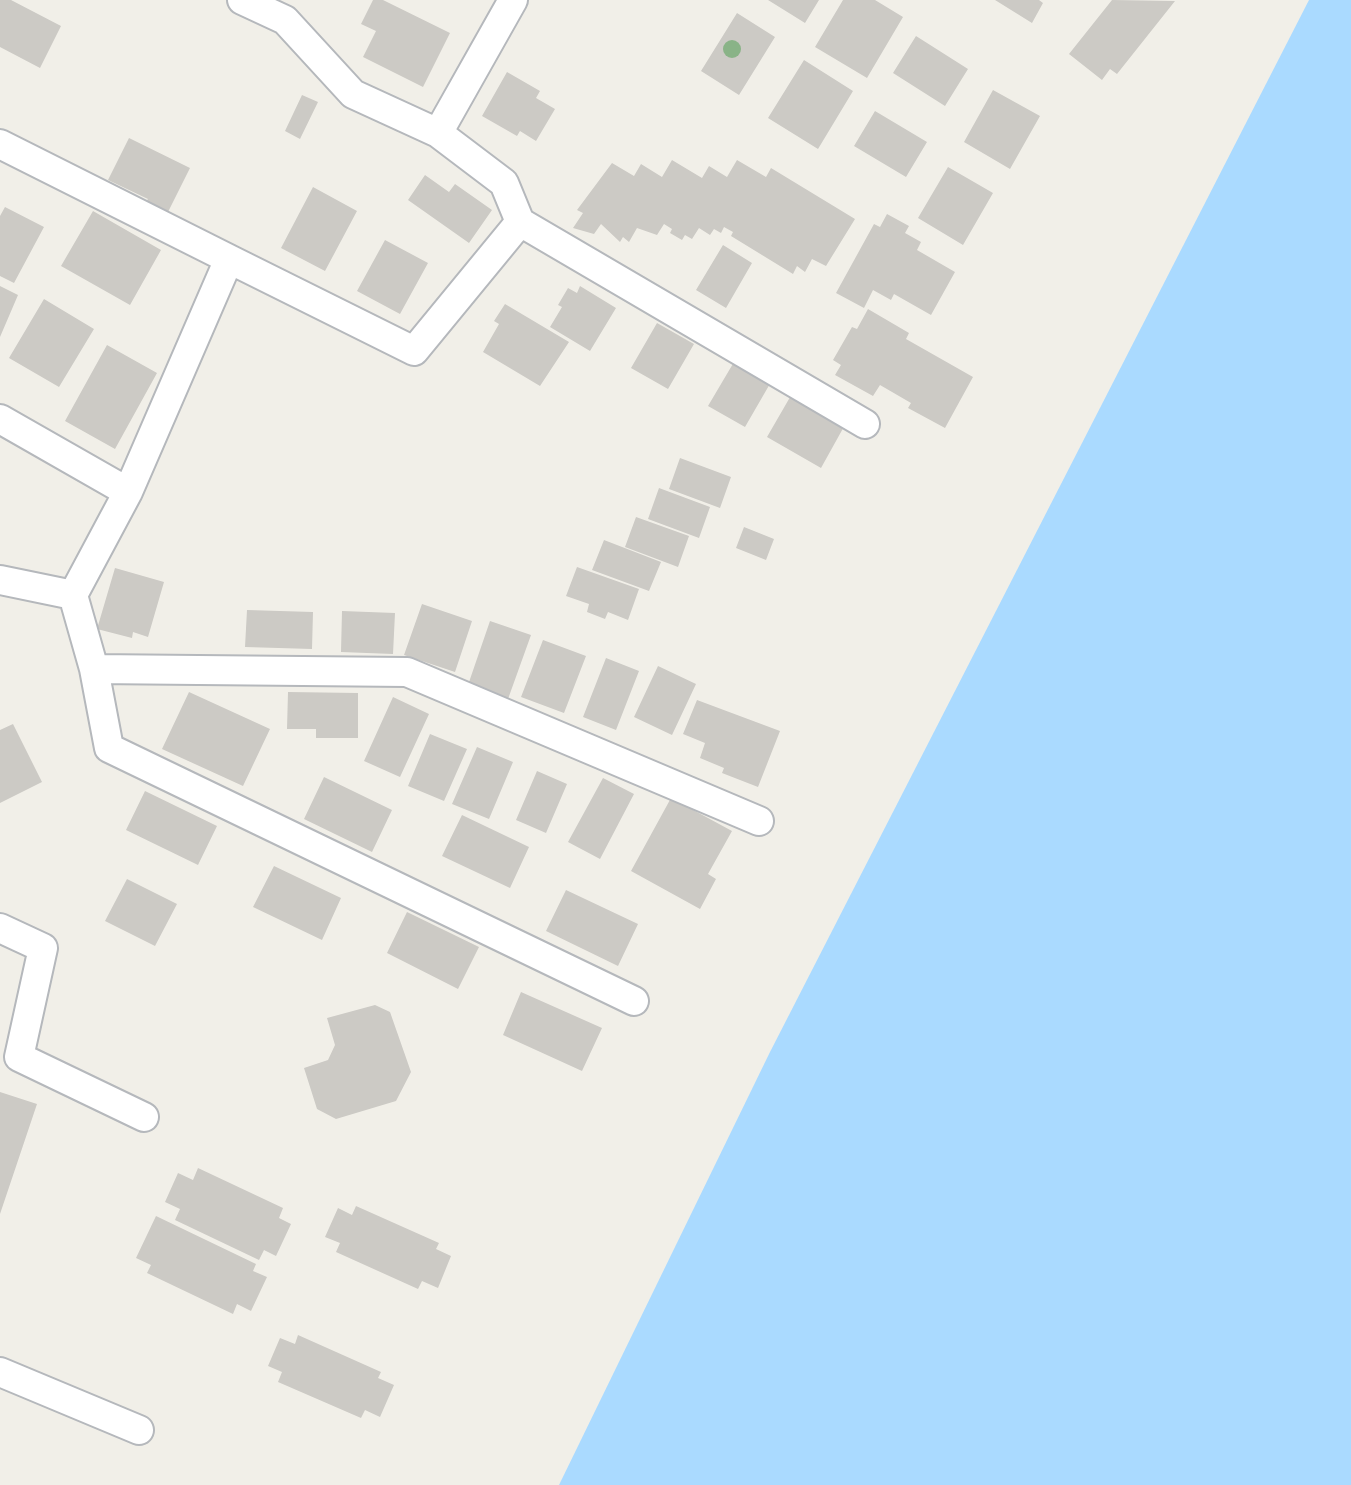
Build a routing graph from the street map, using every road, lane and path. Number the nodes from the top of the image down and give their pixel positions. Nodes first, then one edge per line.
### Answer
1 (242, 0) edge
2 (513, 0) edge
3 (438, 132) junction
4 (0, 144) edge
5 (520, 222) junction
6 (229, 259) junction
7 (0, 419) edge
8 (865, 424) dead end
9 (128, 492) junction
10 (0, 580) edge
11 (73, 595) junction
12 (94, 669) junction
13 (759, 821) dead end
14 (0, 928) edge
15 (634, 1001) dead end
16 (144, 1118) dead end
17 (0, 1372) edge
18 (139, 1430) dead end

1 - 3 street
2 - 3 street
3 - 5 street
4 - 6 street
5 - 6 street
5 - 8 street
6 - 9 street
7 - 9 street
9 - 11 street
10 - 11 street
11 - 12 street
12 - 13 street
12 - 15 street
14 - 16 street
17 - 18 street

